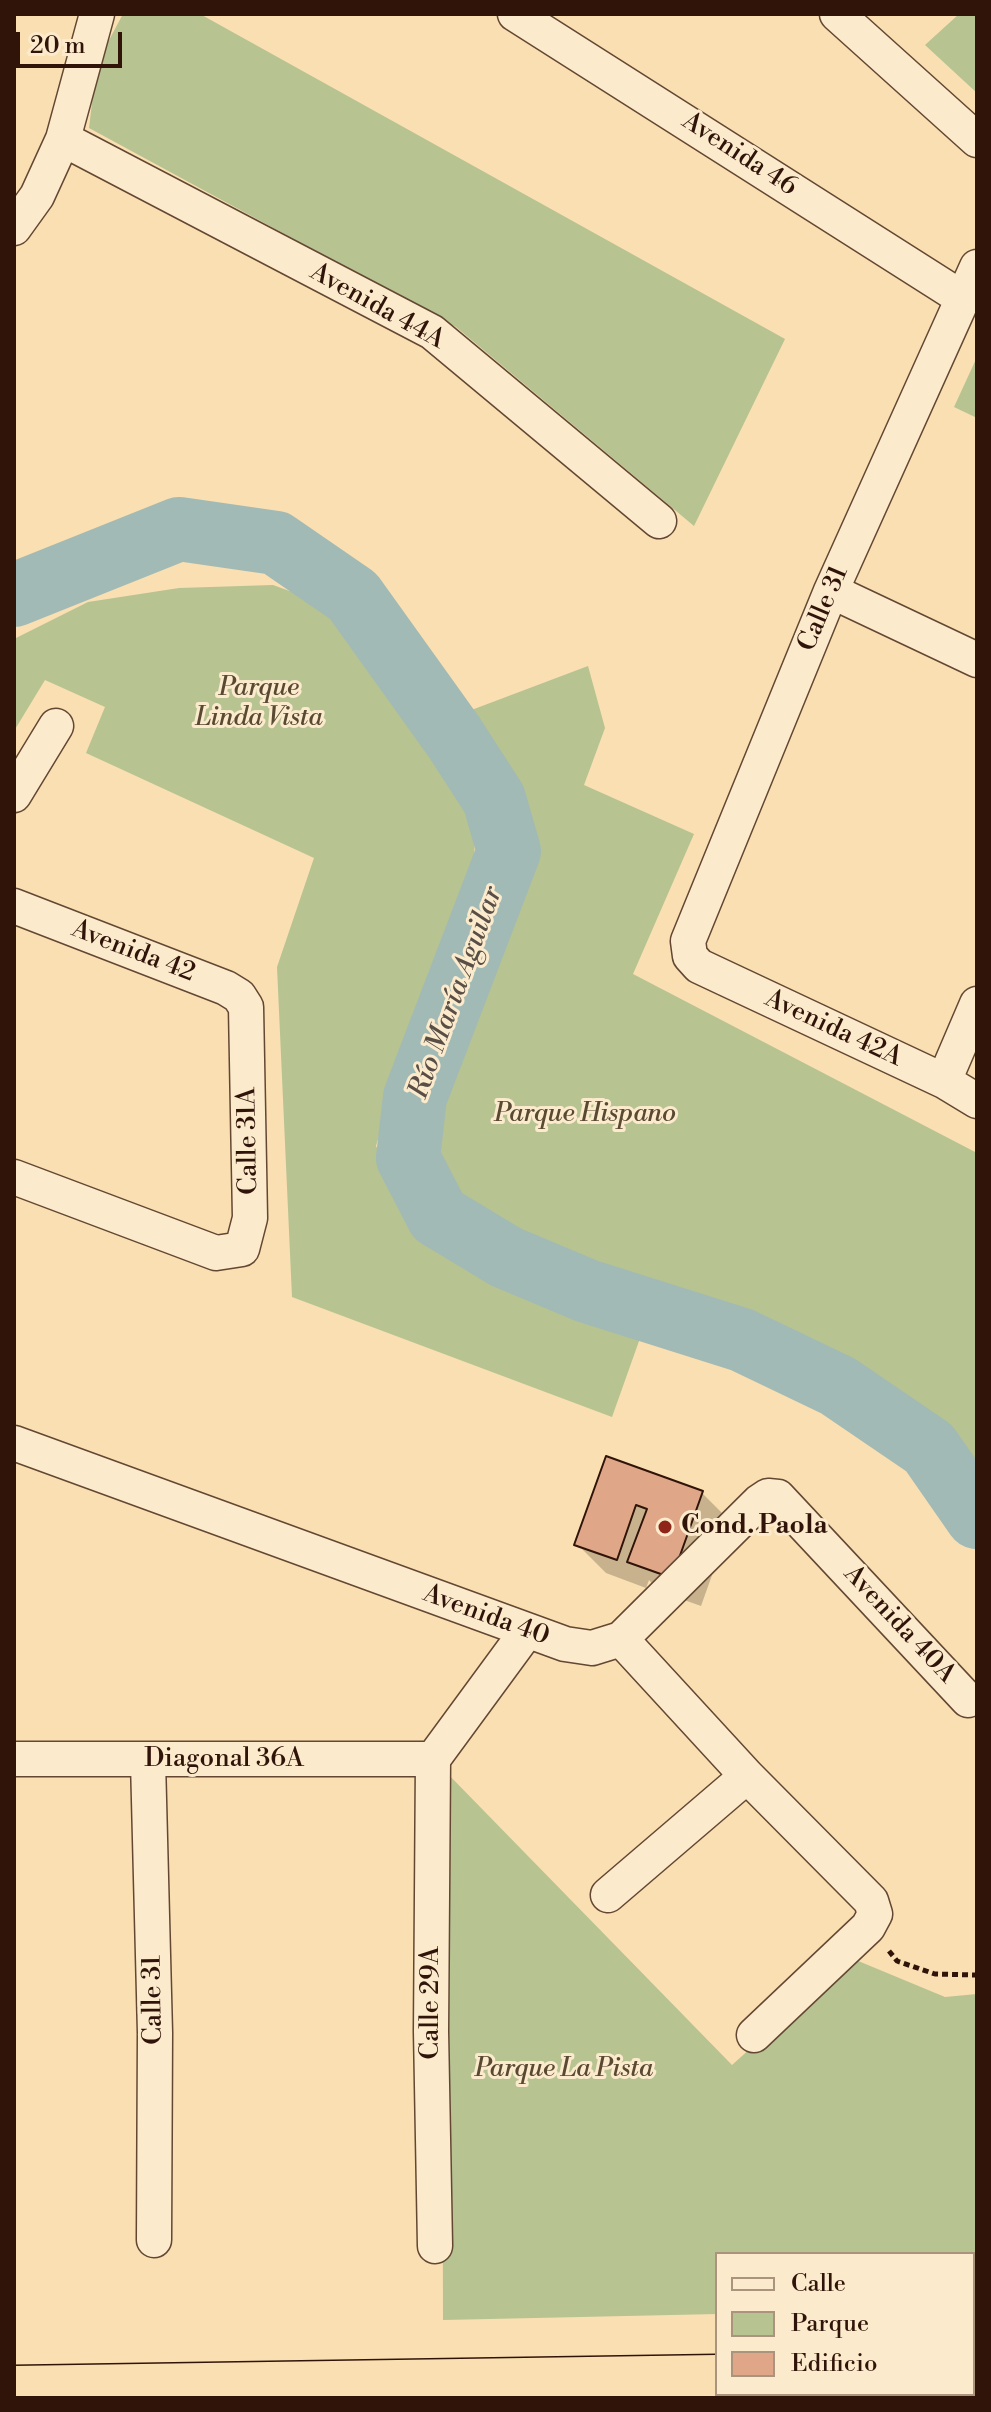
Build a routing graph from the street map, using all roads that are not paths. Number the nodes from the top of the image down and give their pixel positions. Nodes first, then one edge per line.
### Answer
1 (97, 14) edge
2 (515, 14) edge
3 (837, 14) edge
4 (63, 139) junction
5 (977, 140) edge
6 (14, 228) edge
7 (977, 267) edge
8 (962, 298) junction
9 (659, 521) dead end
10 (831, 591) junction
11 (977, 660) edge
12 (56, 726) dead end
13 (14, 795) edge
14 (14, 906) edge
15 (690, 956) joint
16 (977, 1004) edge
17 (246, 1007) joint
18 (944, 1081) junction
19 (977, 1101) edge
20 (14, 1177) edge
21 (14, 1443) edge
22 (527, 1631) junction
23 (621, 1639) junction
24 (968, 1700) dead end
25 (14, 1759) edge
26 (433, 1759) junction
27 (148, 1761) junction
28 (747, 1776) junction
29 (608, 1895) dead end
30 (754, 2035) dead end
31 (154, 2240) dead end
32 (435, 2246) dead end
33 (715, 2377) edge
34 (14, 2388) edge

1 - 4 street
2 - 8 street, Avenida 46
3 - 5 street
4 - 6 street
4 - 9 street, Avenida 44A
7 - 8 street, Calle 31
8 - 10 street, Calle 31
10 - 11 street
10 - 15 street, Calle 31
12 - 13 street
14 - 17 street, Avenida 42
15 - 18 street, Avenida 42A
16 - 18 street
17 - 20 street, Calle 31A
18 - 19 street, Avenida 42A
21 - 22 street, Avenida 40
22 - 23 street, Avenida 40
22 - 26 street
23 - 24 street, Avenida 40A
23 - 28 street
25 - 27 street, Diagonal 36A
26 - 27 street, Diagonal 36A
26 - 32 street, Calle 29A
27 - 31 street, Calle 31
28 - 29 street
28 - 30 street
33 - 34 highway

